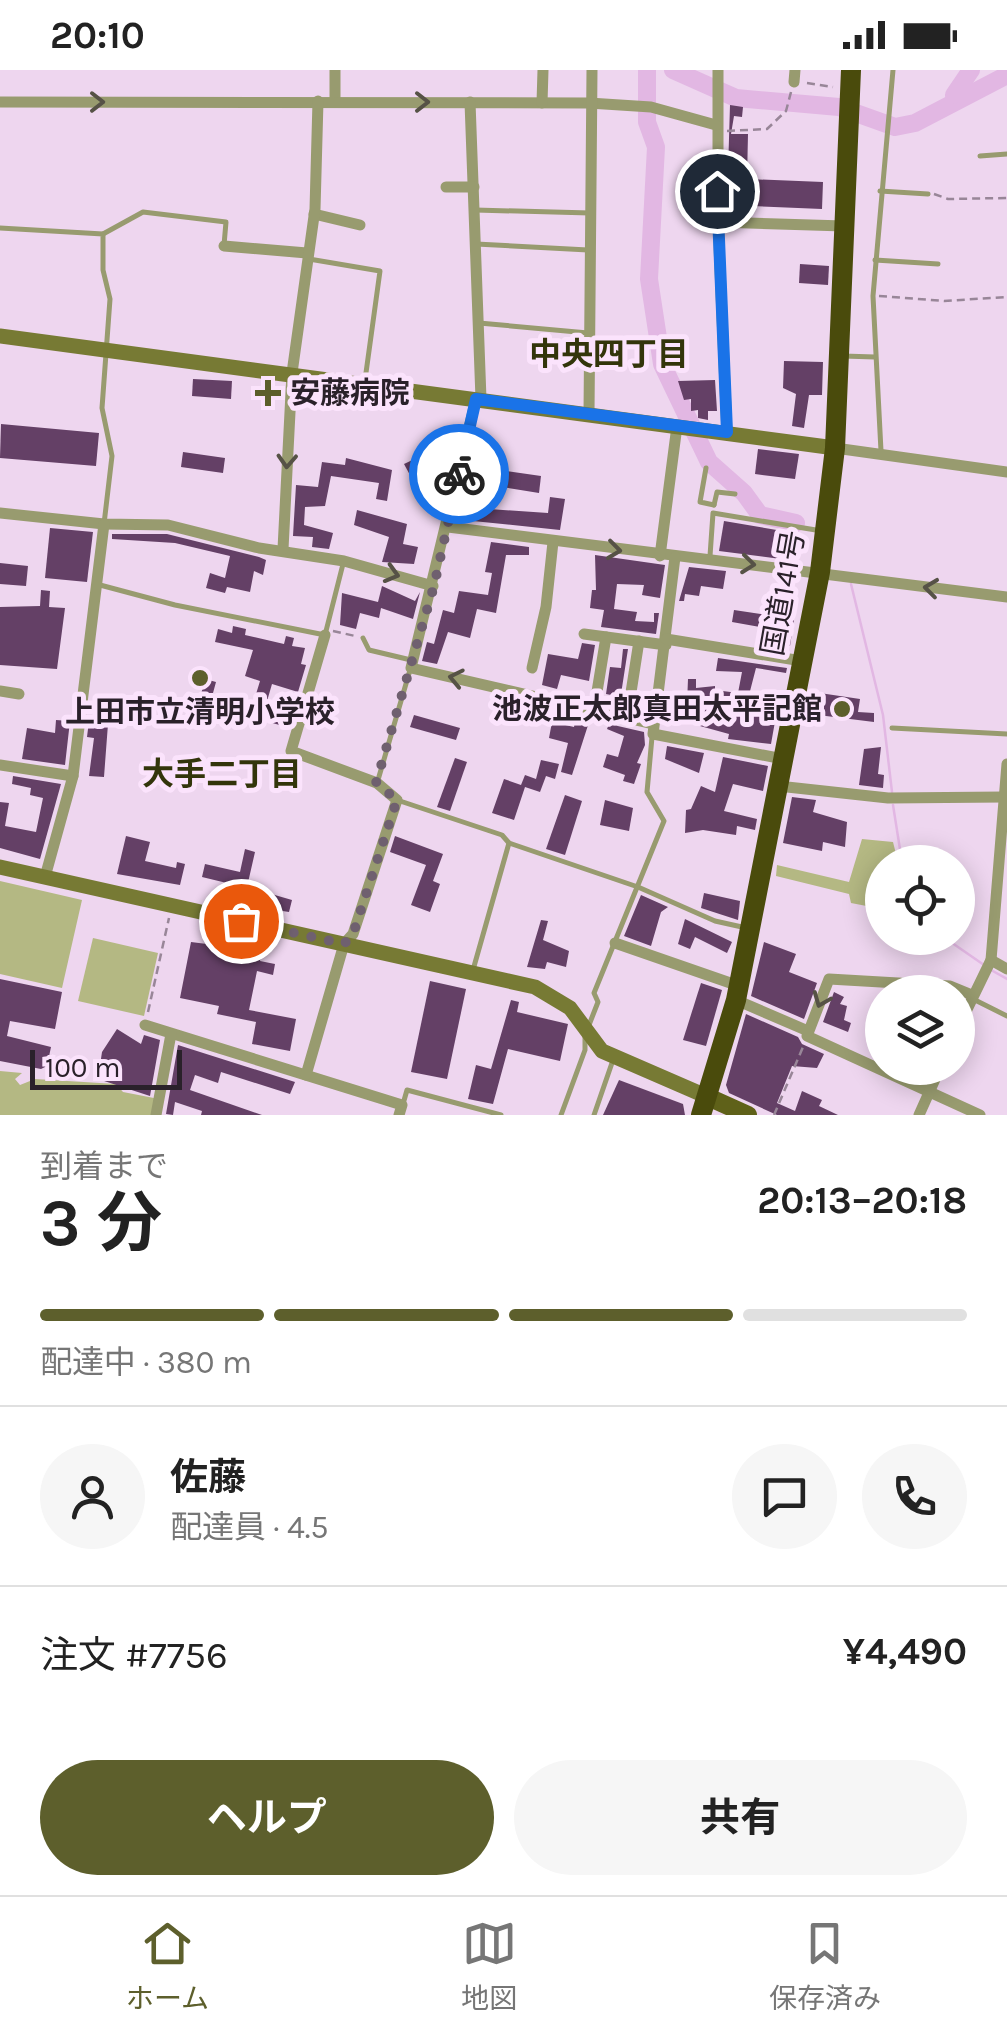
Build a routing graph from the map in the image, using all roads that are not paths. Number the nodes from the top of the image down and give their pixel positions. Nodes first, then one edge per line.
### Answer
1 (335, 70) edge
2 (543, 70) edge
3 (592, 70) edge
4 (893, 70) edge
5 (718, 75) edge
6 (851, 87) edge
7 (318, 101) junction
8 (0, 102) edge
9 (336, 102) junction
10 (470, 102) junction
11 (542, 103) junction
12 (589, 103) junction
13 (716, 128) junction
14 (1007, 154) edge
15 (980, 156) dead end
16 (446, 187) dead end
17 (474, 187) junction
18 (880, 191) junction
19 (928, 194) road end
20 (475, 210) junction
21 (590, 213) junction
22 (314, 214) junction
23 (718, 222) junction
24 (360, 225) dead end
25 (844, 226) junction
26 (0, 228) edge
27 (103, 234) junction
28 (476, 244) junction
29 (224, 246) joint
30 (590, 250) junction
31 (306, 256) junction
32 (875, 260) junction
33 (938, 264) dead end
34 (479, 323) junction
35 (591, 333) junction
36 (0, 336) edge
37 (105, 351) junction
38 (839, 356) junction
39 (876, 357) junction
40 (292, 373) junction
41 (364, 384) junction
42 (478, 399) junction
43 (589, 414) junction
44 (687, 427) junction
45 (727, 432) junction
46 (835, 448) junction
47 (881, 454) junction
48 (706, 468) dead end
49 (1007, 472) edge
50 (734, 494) dead end
51 (714, 509) junction
52 (0, 512) edge
53 (104, 524) junction
54 (448, 527) junction
55 (825, 531) junction
56 (554, 542) junction
57 (283, 549) junction
58 (660, 556) junction
59 (675, 557) junction
60 (709, 560) junction
61 (344, 561) junction
62 (826, 573) junction
63 (98, 584) junction
64 (434, 586) junction
65 (1007, 597) edge
66 (326, 632) junction
67 (584, 634) dead end
68 (606, 637) junction
69 (362, 638) road end
70 (638, 641) junction
71 (666, 642) junction
72 (802, 661) junction
73 (412, 664) junction
74 (532, 668) dead end
75 (0, 692) edge
76 (19, 694) dead end
77 (594, 710) junction
78 (627, 718) junction
79 (892, 728) dead end
80 (653, 729) junction
81 (1007, 734) edge
82 (783, 759) junction
83 (1007, 764) edge
84 (0, 765) edge
85 (73, 776) junction
86 (376, 783) junction
87 (778, 786) junction
88 (1004, 797) junction
89 (397, 800) junction
90 (509, 843) junction
91 (0, 866) edge
92 (45, 877) junction
93 (638, 888) junction
94 (750, 929) junction
95 (615, 943) junction
96 (344, 944) junction
97 (988, 964) junction
98 (1007, 970) edge
99 (472, 972) junction
100 (865, 981) edge
101 (975, 988) edge
102 (737, 993) junction
103 (975, 998) edge
104 (1007, 1016) edge
105 (145, 1025) road end
106 (585, 1032) junction
107 (171, 1034) junction
108 (808, 1034) junction
109 (614, 1057) junction
110 (306, 1075) junction
111 (933, 1085) edge
112 (930, 1091) junction
113 (704, 1106) edge
114 (401, 1110) edge
115 (484, 1113) edge
116 (156, 1115) edge
117 (501, 1115) edge
118 (560, 1115) edge
119 (594, 1115) edge
120 (748, 1115) edge
121 (920, 1115) edge
122 (980, 1115) edge

1 - 9 street
2 - 11 street
3 - 12 street
4 - 18 lane
5 - 13 street
6 - 25 highway, 国道141号
8 -> 7 street
7 - 9 street
7 - 22 street
9 -> 10 street
10 - 11 street
10 - 17 street
11 - 12 street
12 - 13 street
12 - 21 street
13 - 23 street
14 - 15 lane
16 - 17 street
17 - 20 street
18 - 19 lane
18 - 32 lane
20 - 21 lane
20 - 28 street
21 - 30 street
22 - 24 street
22 - 31 street
23 - 25 street
23 - 45 street
25 - 38 highway, 国道141号
26 - 27 lane
27 - 29 lane
27 - 37 lane
28 - 30 lane
28 - 34 street
29 - 31 street
30 - 35 street
31 - 40 street
31 - 41 lane
32 - 33 lane
32 - 39 lane
34 - 35 lane
34 - 42 street
35 - 43 street
36 - 37 street
37 - 40 street
37 - 53 lane
38 - 39 lane
38 - 46 highway, 国道141号
39 - 47 lane
40 - 41 street
40 -> 57 street
41 - 42 street
42 - 43 street
42 - 54 street
43 - 44 street
44 - 45 street
44 - 58 street
45 - 46 street
46 - 47 street
46 - 55 highway, 国道141号
47 - 49 street
48 - 51 lane
50 - 51 lane
51 - 55 lane
51 - 60 lane
52 - 53 street
53 - 57 street
53 - 63 street
54 - 56 street
54 - 64 street
55 - 62 highway, 国道141号
56 -> 58 street
56 - 74 street
57 - 61 street
58 - 59 street
59 - 60 street
59 - 71 street
60 -> 62 street
61 -> 64 street
61 - 66 lane
65 -> 62 street
62 - 72 highway, 国道141号
63 - 66 lane
63 - 85 street
64 - 73 street
66 - 86 street
67 - 68 street
68 - 70 street
68 - 77 street
69 - 73 lane
70 - 71 street
70 - 78 street
71 - 72 street
71 - 80 street
72 - 82 highway, 国道141号
77 -> 73 street
73 - 86 lane
75 - 76 street
77 - 78 street
78 - 80 street
79 - 81 lane
80 - 82 street
80 - 93 lane
82 - 87 highway, 国道141号
83 - 88 street
84 - 85 street
85 - 92 street
86 - 89 street
87 - 88 street
87 - 94 highway, 国道141号
88 - 97 street
89 - 90 lane
89 - 96 street
90 - 93 lane
90 - 99 lane
91 - 92 street
92 - 96 street
93 - 94 lane
93 - 95 lane
94 - 102 highway, 国道141号
95 - 102 street
95 - 106 lane
96 - 99 street
96 - 110 street
97 - 98 street
97 - 101 street
99 - 106 street
100 -> 108 street
102 - 108 street
102 - 113 highway, 国道141号
103 - 104 lane
105 - 107 street
106 - 109 street
106 - 118 lane
107 - 110 street
107 - 116 street
108 - 112 street
109 - 113 street
109 - 119 lane
110 - 114 street
111 - 112 street
112 - 121 street
112 - 122 street
113 - 120 main road
114 - 115 lane
115 - 117 lane

